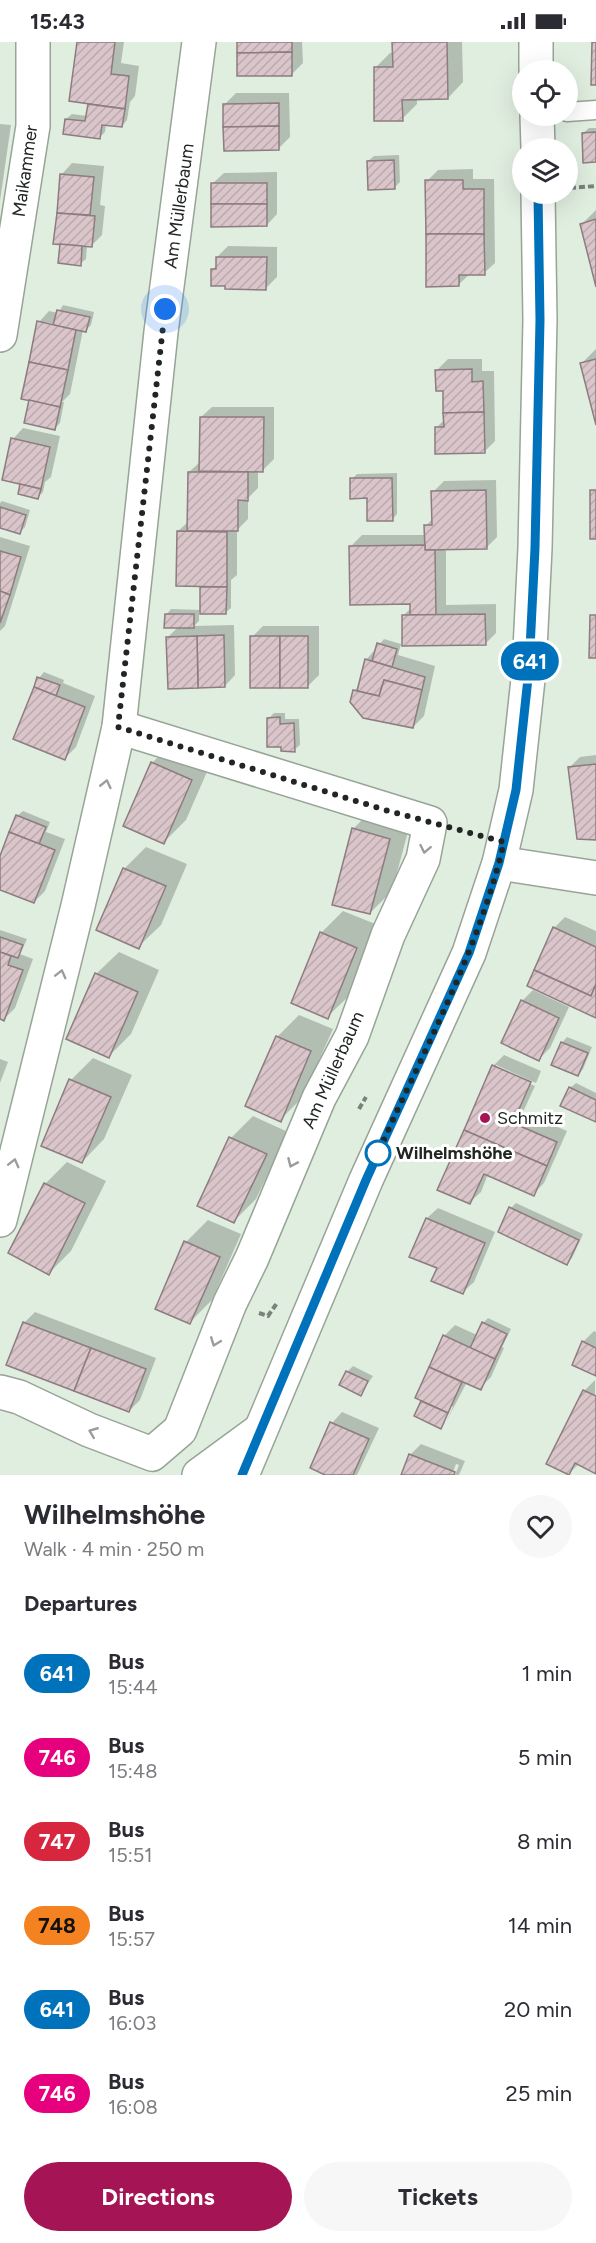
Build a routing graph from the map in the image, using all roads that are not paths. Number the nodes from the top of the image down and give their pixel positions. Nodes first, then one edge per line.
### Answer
1 (33, 42) edge
2 (199, 42) edge
3 (536, 42) edge
4 (537, 60) edge
5 (596, 110) edge
6 (578, 111) edge
7 (538, 204) edge
8 (0, 335) edge
9 (118, 727) junction
10 (499, 863) junction
11 (596, 878) edge
12 (0, 1220) edge
13 (0, 1392) edge
14 (259, 1431) junction
15 (199, 1475) edge
16 (242, 1475) edge

1 - 8 street, Maikammer
2 - 9 street, Am Müllerbaum
3 - 4 street
5 - 6 lane
7 - 10 street
12 -> 9 street, Am Müllerbaum
9 -> 13 street, Am Müllerbaum
10 - 11 street
10 - 14 street
14 - 15 street
14 - 16 street

